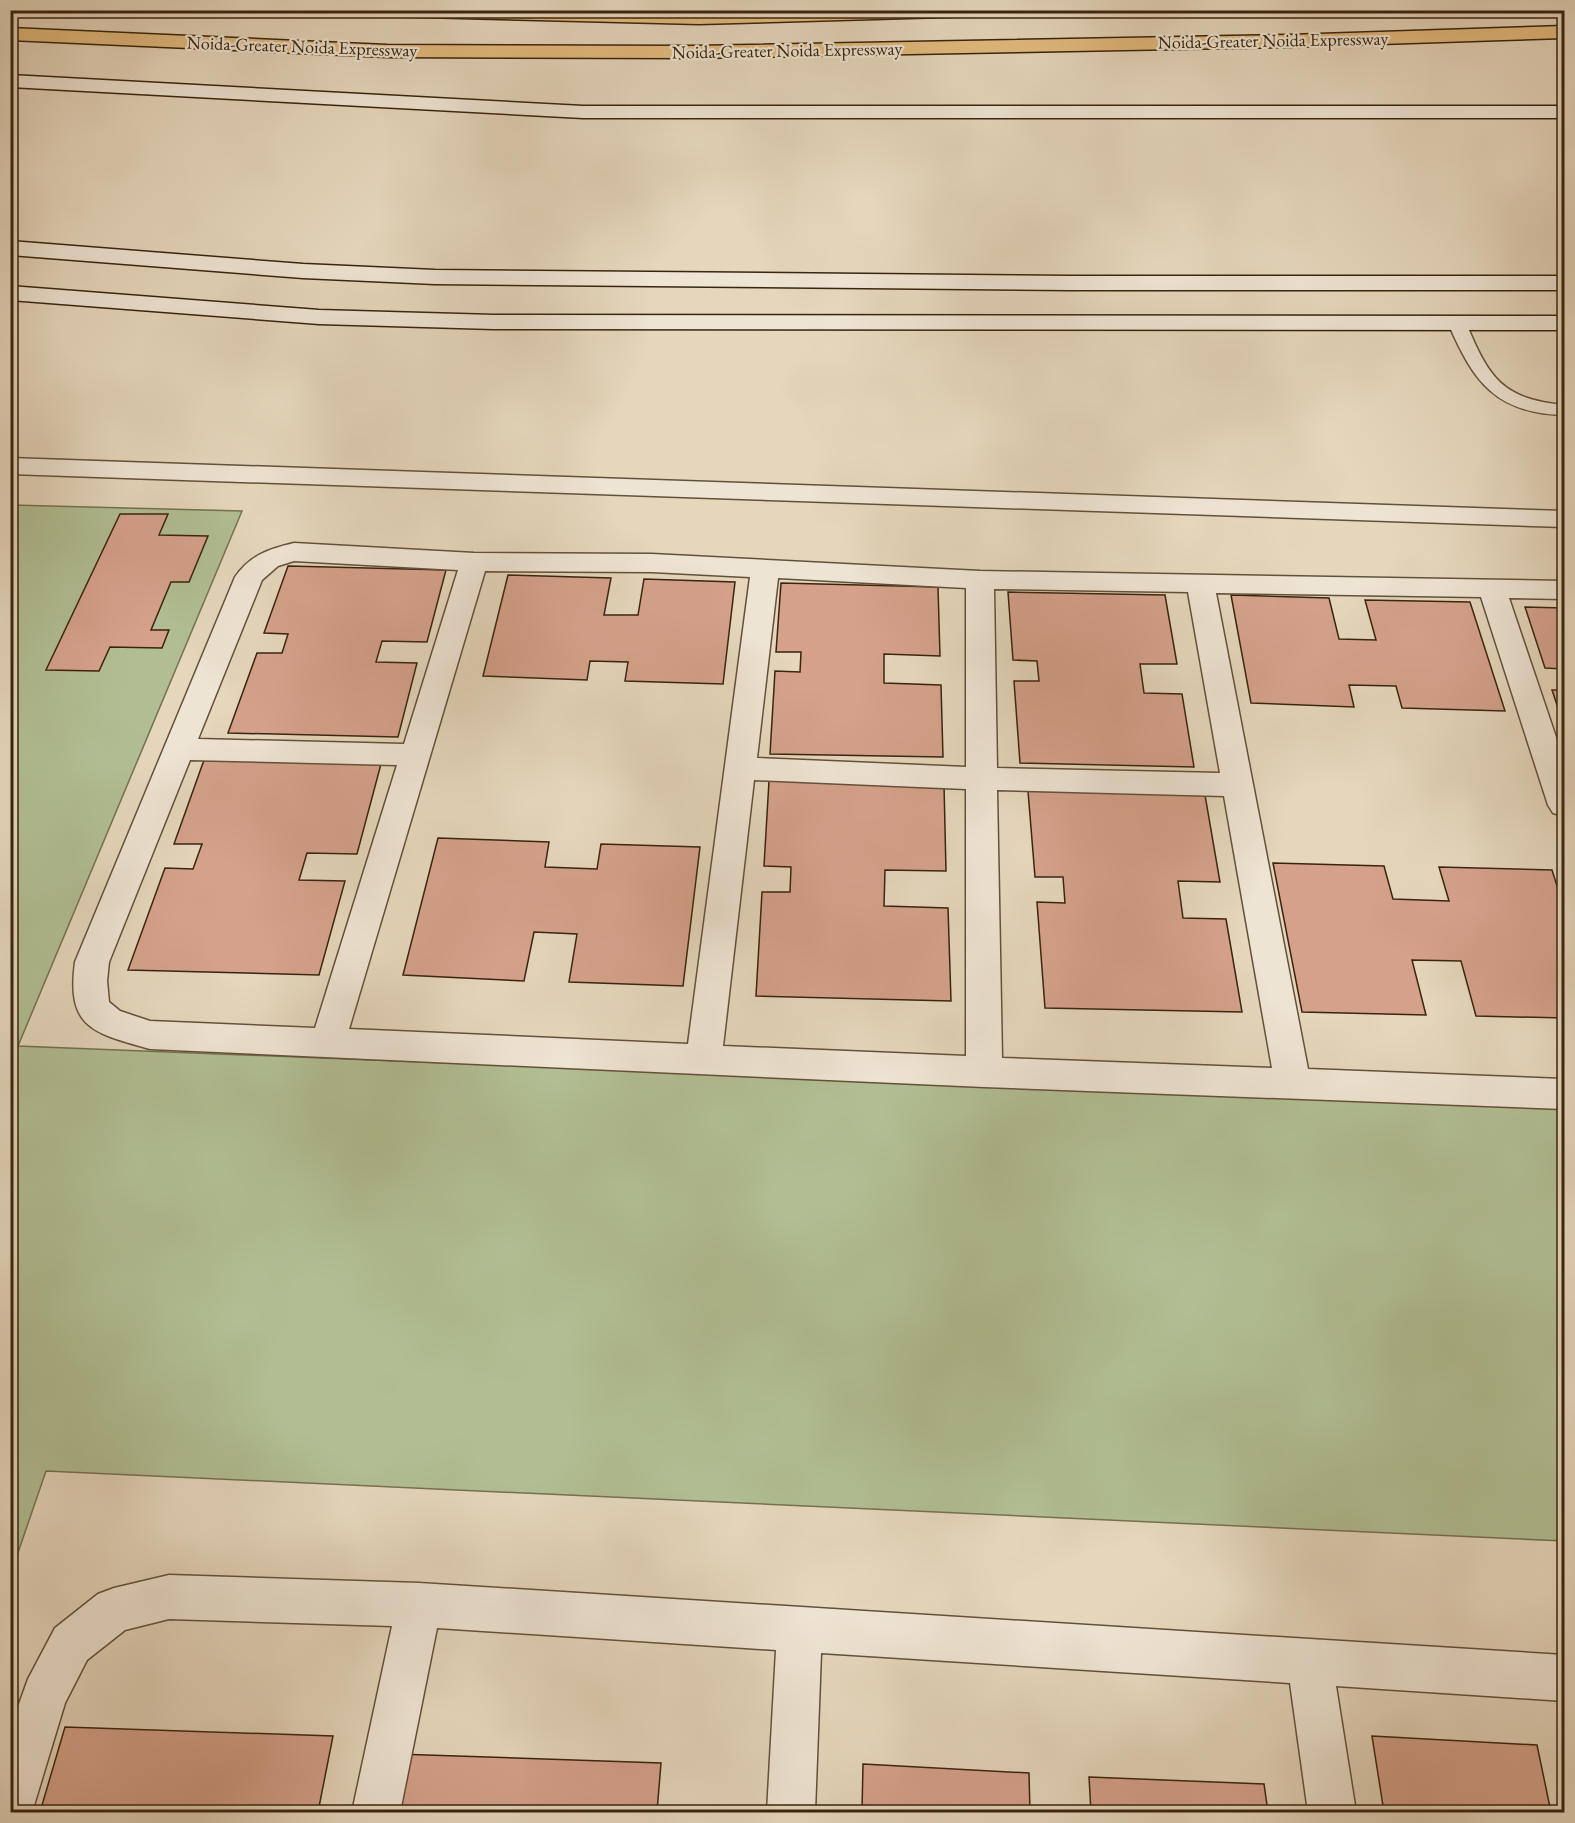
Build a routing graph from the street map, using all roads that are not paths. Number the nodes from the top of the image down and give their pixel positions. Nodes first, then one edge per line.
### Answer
1 (342, 10) edge
2 (1014, 10) edge
3 (379, 11) edge
4 (1564, 32) edge
5 (16, 36) edge
6 (10, 81) edge
7 (1564, 112) edge
8 (10, 248) edge
9 (1564, 283) edge
10 (10, 293) edge
11 (1456, 323) junction
12 (1564, 323) edge
13 (1564, 410) edge
14 (10, 466) edge
15 (1564, 519) edge
16 (474, 562) junction
17 (765, 568) junction
18 (980, 580) junction
19 (1200, 583) junction
20 (1492, 589) junction
21 (1564, 590) edge
22 (179, 748) junction
23 (415, 755) junction
24 (740, 768) junction
25 (982, 779) junction
26 (1237, 785) junction
27 (1564, 800) edge
28 (328, 1042) junction
29 (704, 1059) junction
30 (984, 1072) junction
31 (1293, 1084) junction
32 (1564, 1094) edge
33 (419, 1605) junction
34 (799, 1630) junction
35 (1309, 1661) junction
36 (1564, 1678) edge
37 (10, 1807) edge
38 (376, 1812) edge
39 (790, 1812) edge
40 (1332, 1812) edge

1 - 3 highway, Noida-Greater Noida Expressway
2 - 3 highway, Noida-Greater Noida Expressway
4 - 5 highway, Noida-Greater Noida Expressway
6 - 7 street
8 - 9 street
10 - 11 street
11 - 12 street
11 - 13 lane
14 - 15 street
16 - 17 street
16 - 22 street
16 - 23 street
17 - 18 street
17 - 24 street
18 - 19 street
18 - 25 street
19 - 20 street
19 - 26 street
20 - 21 street
20 - 27 street
22 - 23 street
22 - 28 street
23 - 28 street
24 - 25 street
24 - 29 street
25 - 26 street
25 - 30 street
26 - 31 street
28 - 29 street
29 - 30 street
30 - 31 street
31 - 32 street
33 - 34 street
33 - 37 street
33 - 38 street
34 - 35 street
34 - 39 street
35 - 36 street
35 - 40 street

